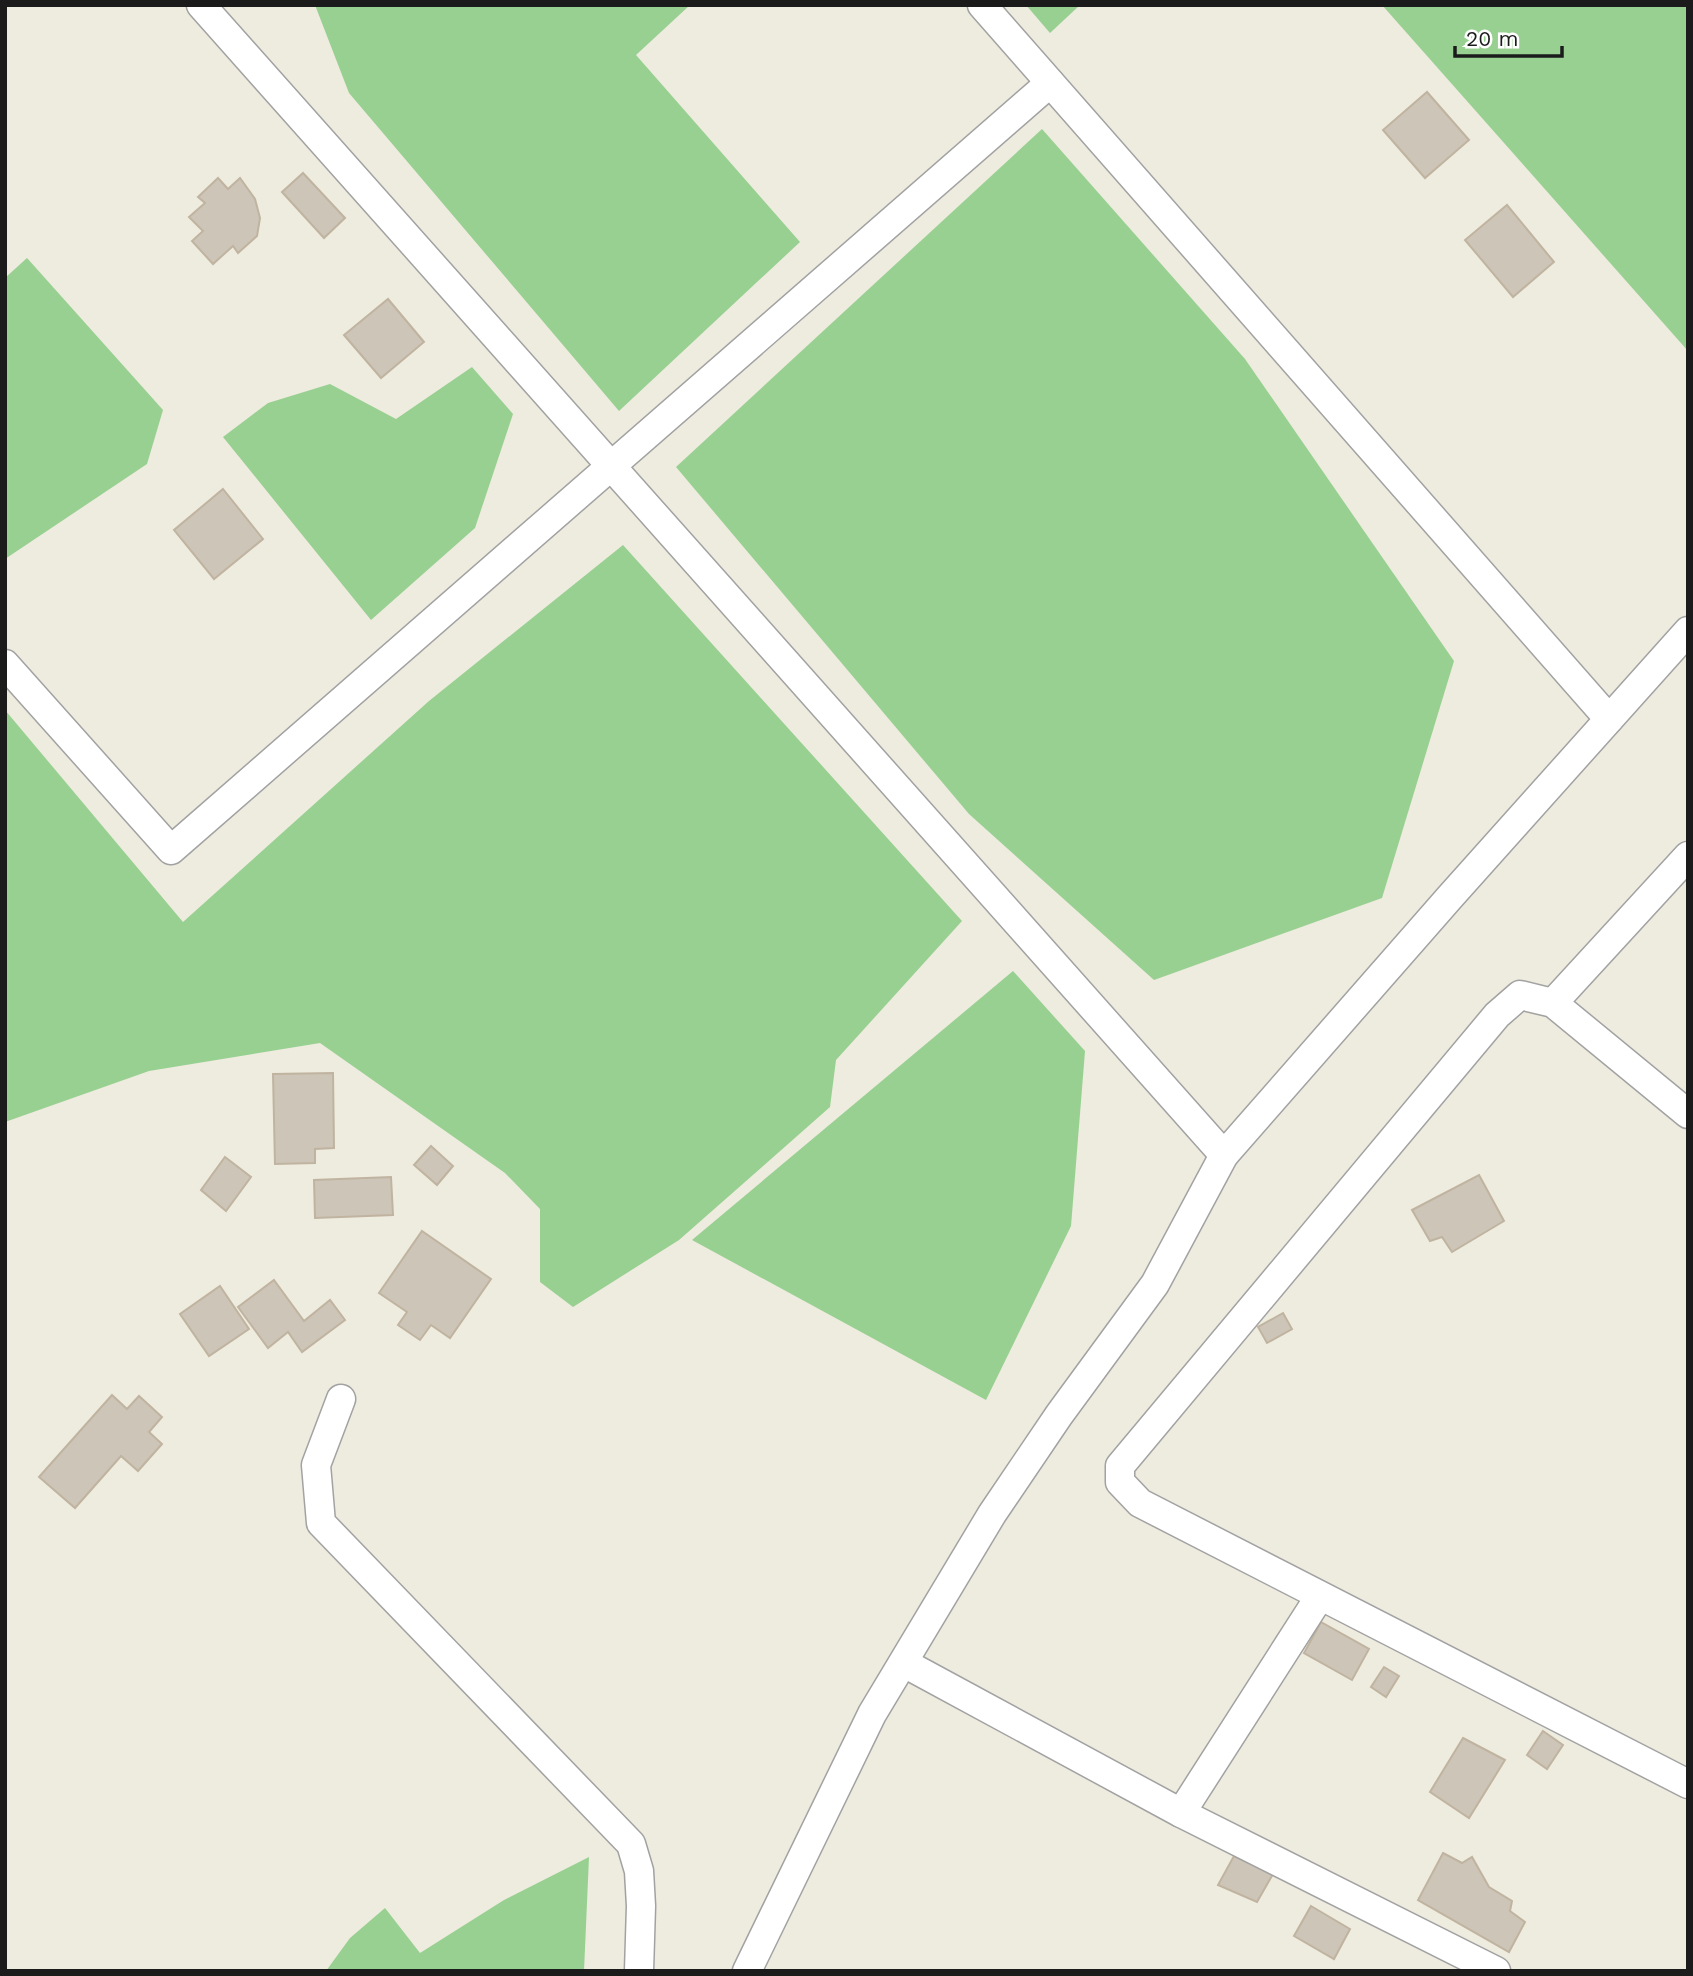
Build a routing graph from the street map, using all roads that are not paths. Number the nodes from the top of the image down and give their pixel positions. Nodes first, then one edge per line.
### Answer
1 (201, 5) edge
2 (982, 5) edge
3 (1050, 83) junction
4 (610, 467) junction
5 (1688, 631) edge
6 (5, 664) edge
7 (1609, 719) junction
8 (1688, 856) edge
9 (1553, 1003) junction
10 (1688, 1114) edge
11 (1224, 1155) junction
12 (341, 1399) dead end
13 (1320, 1596) junction
14 (904, 1662) junction
15 (1688, 1784) edge
16 (1181, 1813) junction
17 (639, 1971) edge
18 (747, 1971) edge
19 (1496, 1971) edge

1 - 4 street
2 - 3 street
3 - 4 street
3 - 7 street
4 - 6 street
4 - 11 street
5 - 7 street
7 - 11 street
8 - 9 street
9 - 10 street
9 - 13 street
11 - 14 street
12 - 17 street
13 - 15 street
13 - 16 street
14 - 16 street
14 - 18 street
16 - 19 street

